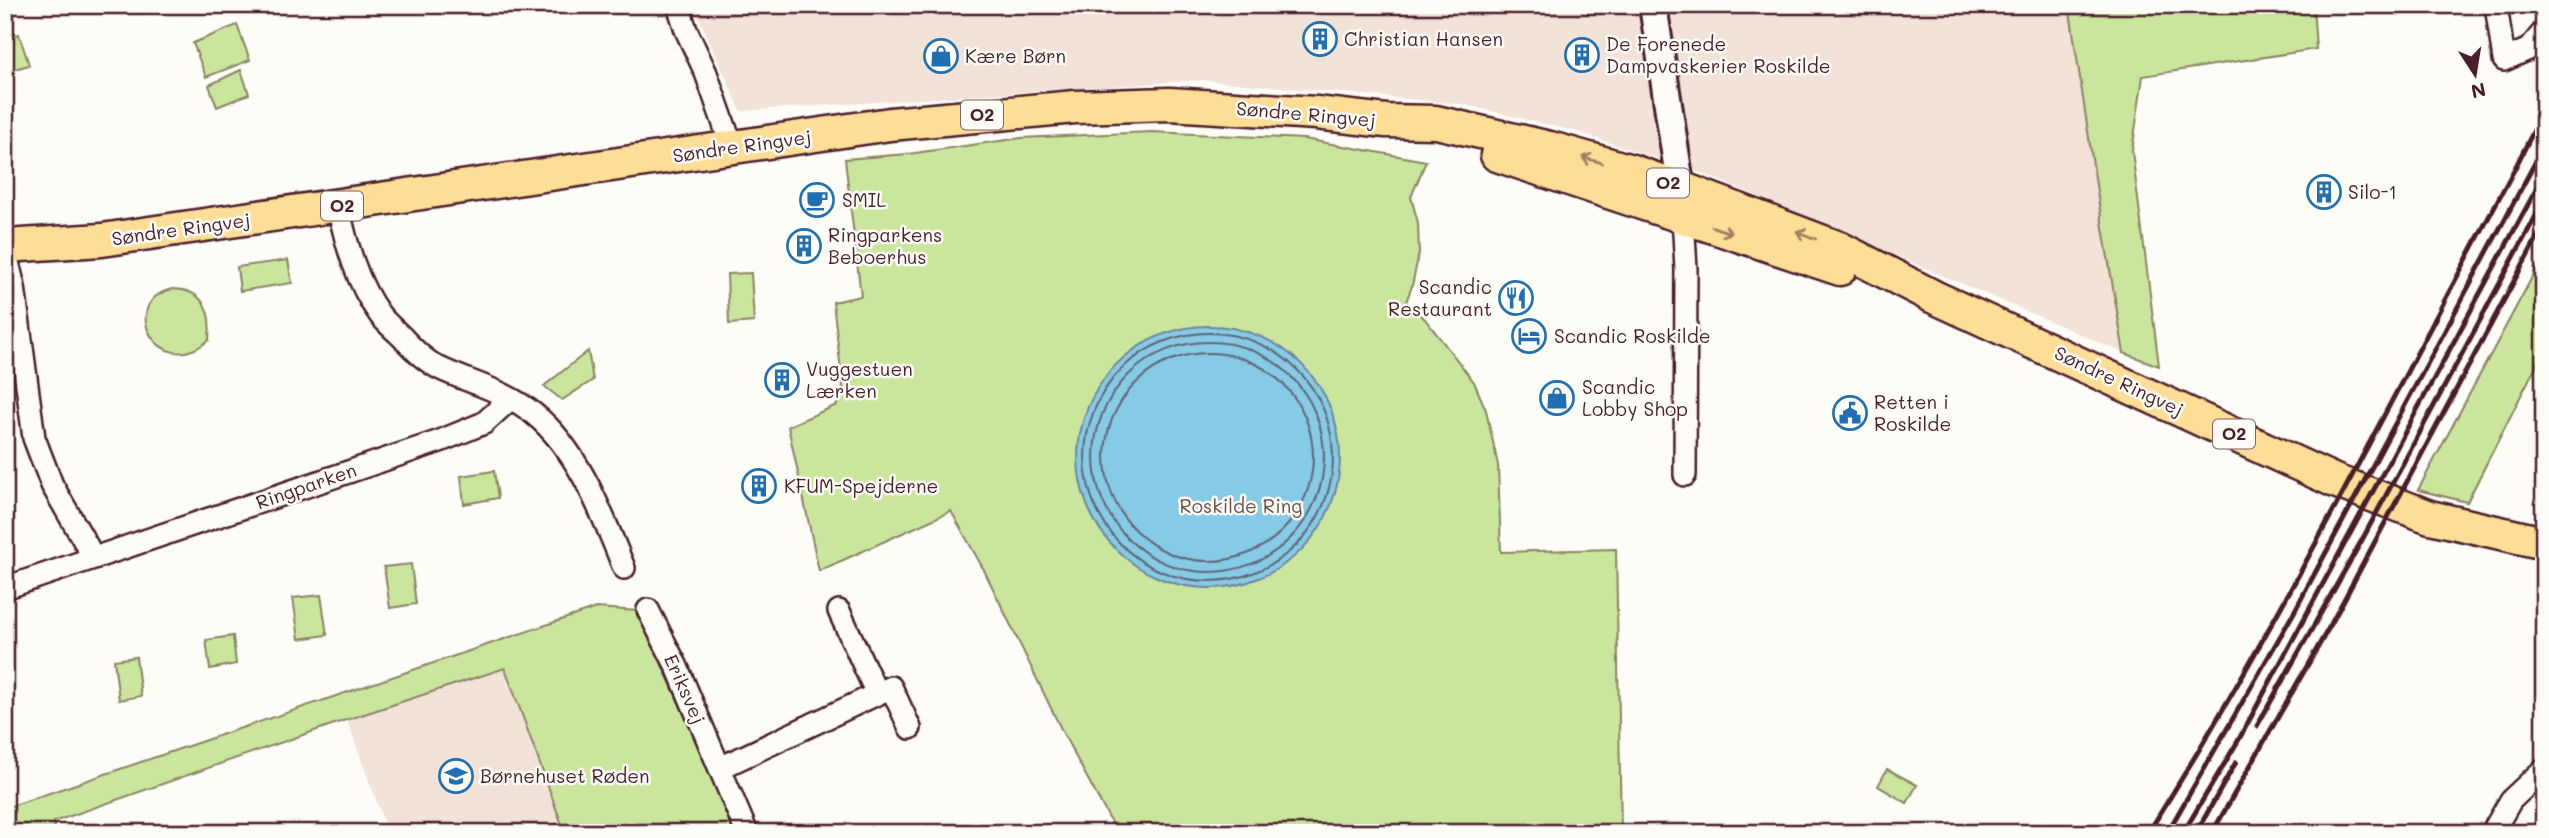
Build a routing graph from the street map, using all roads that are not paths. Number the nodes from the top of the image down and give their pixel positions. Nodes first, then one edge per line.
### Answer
1 (678, 5) edge
2 (1653, 5) edge
3 (2496, 5) edge
4 (2544, 31) edge
5 (732, 147) junction
6 (1682, 202) junction
7 (338, 206) junction
8 (6, 255) edge
9 (510, 399) junction
10 (1685, 475) dead end
11 (2544, 543) edge
12 (94, 558) junction
13 (624, 568) dead end
14 (5, 588) edge
15 (648, 610) dead end
16 (839, 611) dead end
17 (877, 694) junction
18 (910, 728) dead end
19 (720, 768) junction
20 (2544, 769) edge
21 (747, 833) edge
22 (2492, 833) edge

1 - 5 street
2 - 6 street
3 - 4 street
5 - 6 main road, Søndre Ringvej / O2
5 - 7 main road, Søndre Ringvej / O2
6 - 10 street
6 - 11 main road, Søndre Ringvej / O2
7 - 8 main road, Søndre Ringvej / O2
7 - 9 street
8 - 12 street
9 - 12 street, Ringparken
9 - 13 street
12 - 14 street, Ringparken
15 - 19 street, Eriksvej
16 - 17 street
17 - 18 street
17 - 19 street
19 - 21 street, Eriksvej
20 - 22 street

